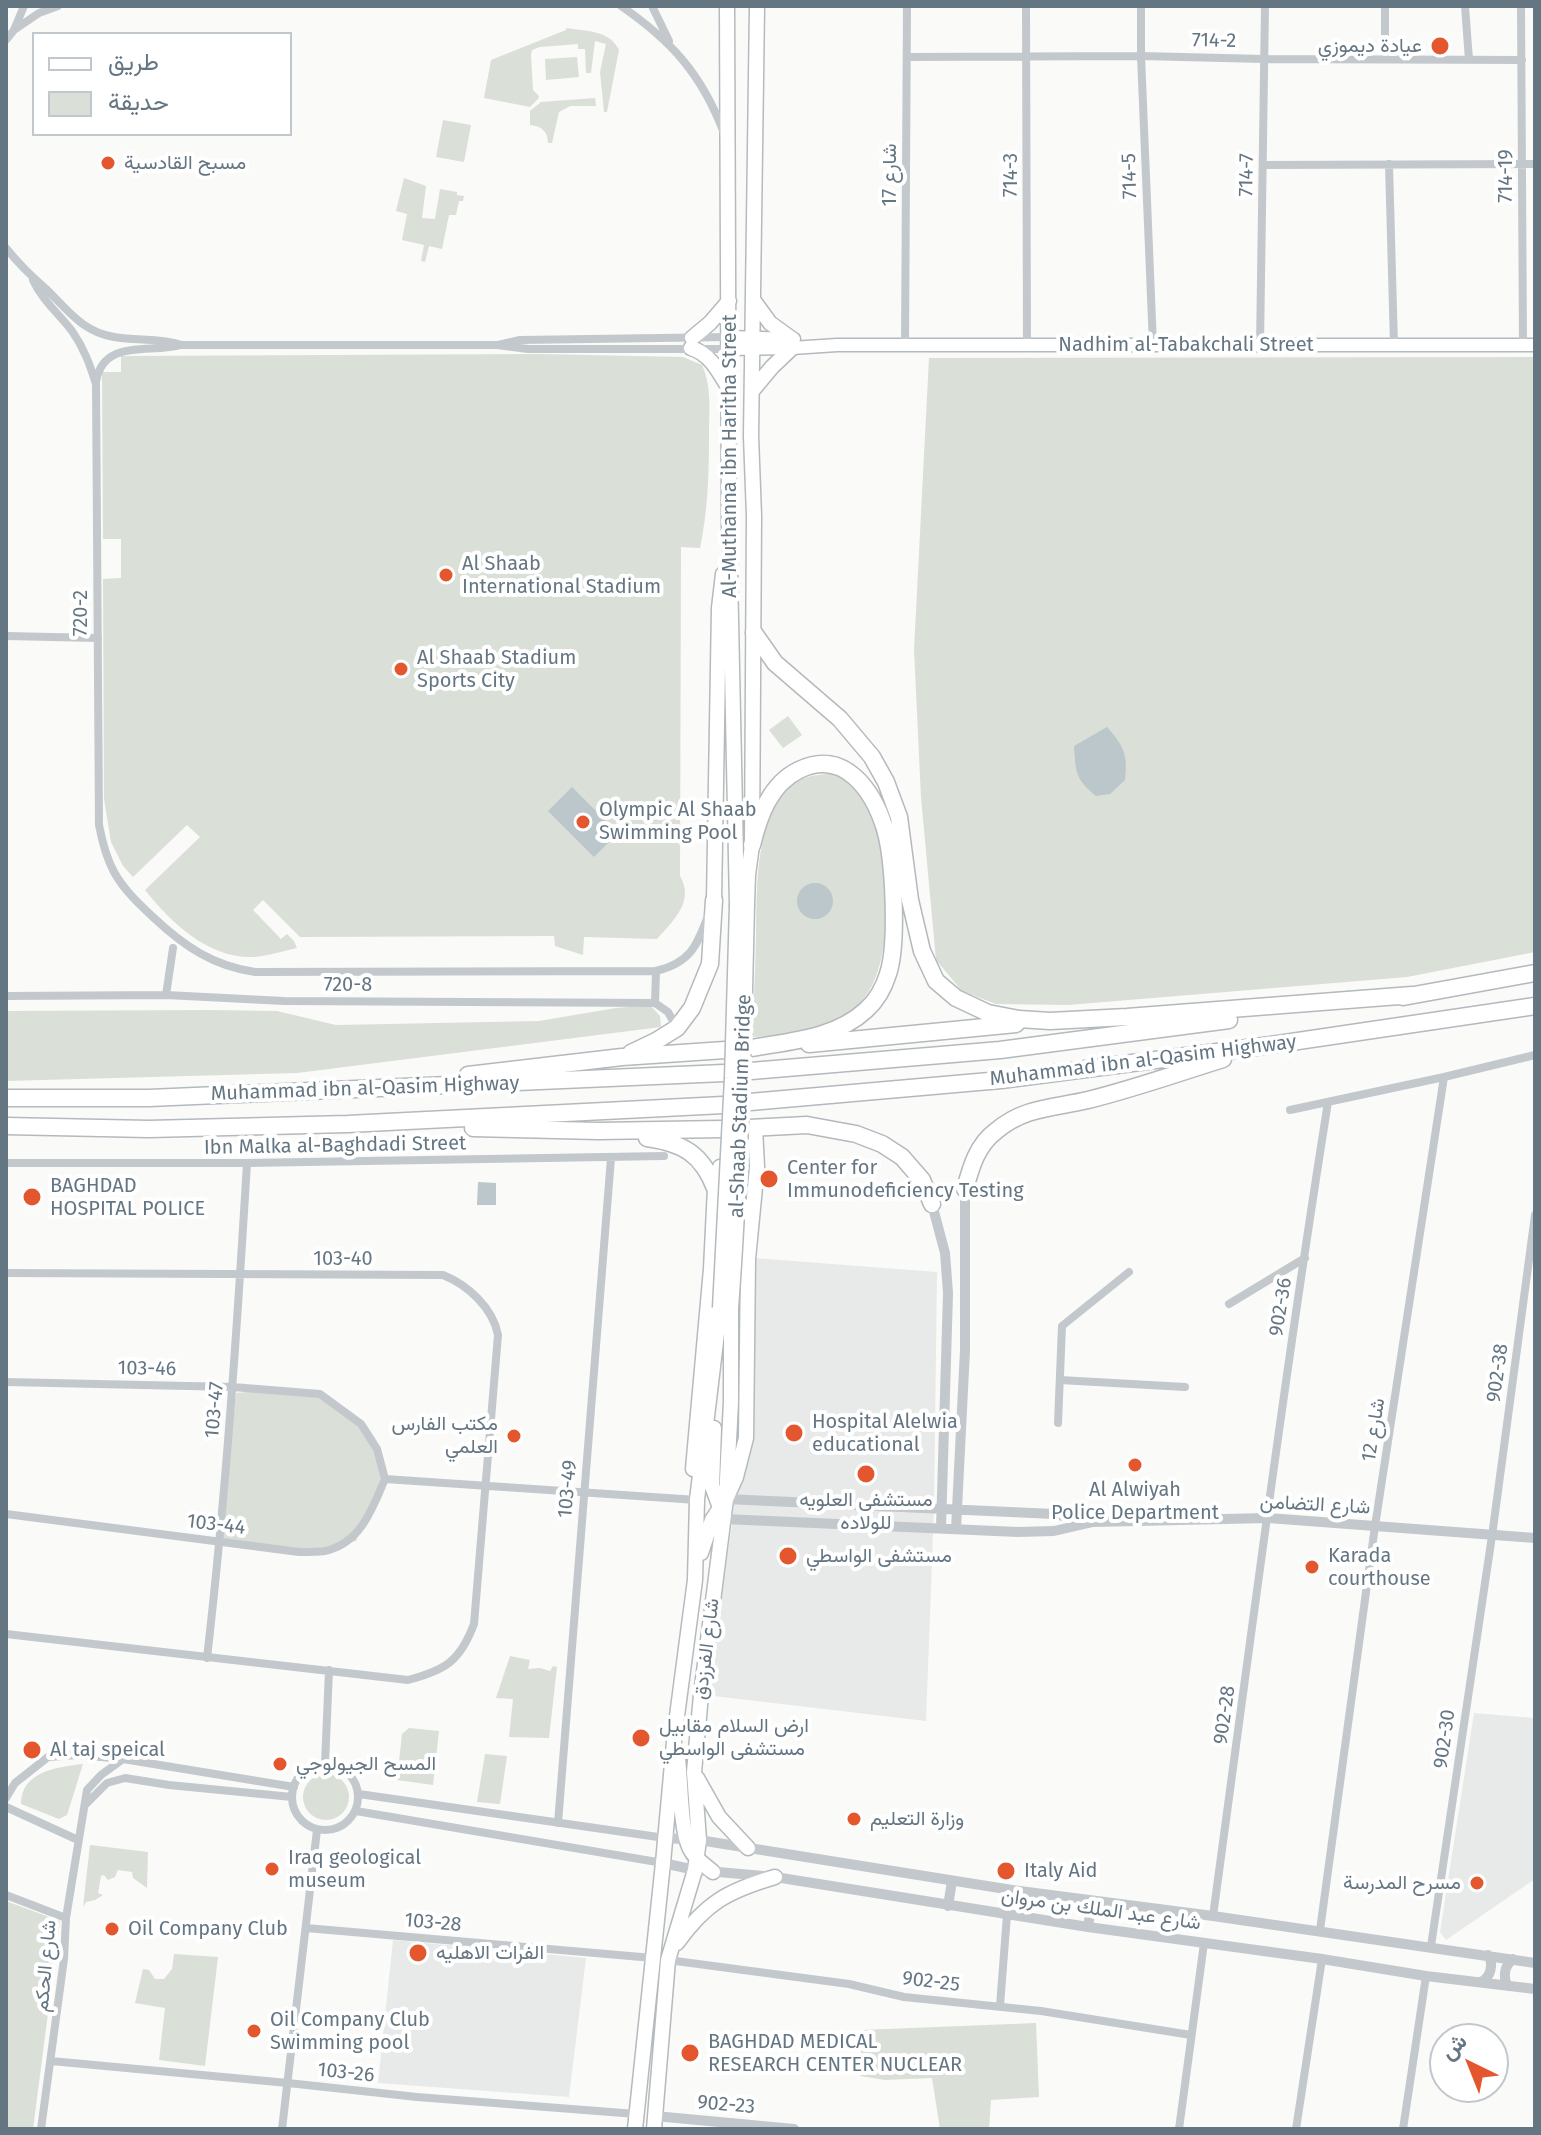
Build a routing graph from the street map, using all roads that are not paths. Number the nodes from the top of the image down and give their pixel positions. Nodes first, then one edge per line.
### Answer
1 (24, 6) edge
2 (58, 6) edge
3 (621, 6) edge
4 (652, 6) edge
5 (727, 6) edge
6 (757, 6) edge
7 (907, 6) edge
8 (1026, 6) edge
9 (1141, 6) edge
10 (1265, 6) edge
11 (1385, 6) edge
12 (1465, 6) edge
13 (1521, 6) edge
14 (14, 30) junction
15 (6, 40) edge
16 (673, 49) junction
17 (1141, 56) junction
18 (907, 57) junction
19 (1026, 58) junction
20 (1264, 59) junction
21 (1385, 59) junction
22 (1469, 60) junction
23 (1522, 60) junction
24 (727, 141) junction
25 (1389, 164) junction
26 (1522, 164) junction
27 (1535, 164) edge
28 (1263, 165) junction
29 (8, 252) edge
30 (33, 280) junction
31 (729, 301) junction
32 (754, 301) junction
33 (83, 326) junction
34 (75, 335) junction
35 (691, 343) junction
36 (729, 343) junction
37 (753, 343) junction
38 (792, 344) junction
39 (182, 345) junction
40 (905, 345) junction
41 (1027, 345) junction
42 (1153, 345) junction
43 (1260, 345) junction
44 (1394, 345) junction
45 (1529, 345) edge
46 (108, 359) junction
47 (88, 360) junction
48 (96, 384) junction
49 (729, 389) junction
50 (752, 391) junction
51 (729, 526) junction
52 (754, 633) junction
53 (6, 636) edge
54 (98, 638) junction
55 (752, 845) junction
56 (714, 900) junction
57 (742, 905) junction
58 (175, 938) joint
59 (173, 948) dead end
60 (656, 971) junction
61 (1535, 973) edge
62 (166, 995) junction
63 (1412, 995) junction
64 (6, 996) edge
65 (655, 1003) junction
66 (1535, 1006) edge
67 (1050, 1021) junction
68 (677, 1028) junction
69 (1271, 1045) junction
70 (725, 1050) dead end
71 (1535, 1055) edge
72 (622, 1057) junction
73 (751, 1071) dead end
74 (724, 1073) dead end
75 (1444, 1077) junction
76 (344, 1089) junction
77 (6, 1098) edge
78 (750, 1102) dead end
79 (1328, 1102) junction
80 (723, 1105) dead end
81 (1290, 1110) dead end
82 (348, 1124) junction
83 (6, 1126) edge
84 (752, 1128) joint
85 (722, 1129) dead end
86 (598, 1131) junction
87 (749, 1151) dead end
88 (664, 1156) dead end
89 (611, 1158) junction
90 (6, 1163) edge
91 (247, 1163) junction
92 (720, 1167) dead end
93 (757, 1167) junction
94 (715, 1188) junction
95 (965, 1189) joint
96 (932, 1204) joint
97 (1535, 1215) edge
98 (1305, 1258) junction
99 (1129, 1272) dead end
100 (6, 1273) edge
101 (240, 1275) junction
102 (1229, 1304) dead end
103 (725, 1308) junction
104 (1060, 1380) junction
105 (6, 1382) edge
106 (233, 1387) junction
107 (1185, 1387) dead end
108 (1058, 1423) dead end
109 (385, 1479) junction
110 (486, 1486) junction
111 (584, 1492) junction
112 (698, 1497) junction
113 (942, 1507) junction
114 (723, 1508) junction
115 (958, 1508) junction
116 (6, 1514) edge
117 (1054, 1514) junction
118 (1268, 1518) junction
119 (1093, 1522) junction
120 (1375, 1526) junction
121 (941, 1528) junction
122 (956, 1529) junction
123 (1054, 1531) junction
124 (1492, 1536) junction
125 (1535, 1538) edge
126 (220, 1541) junction
127 (695, 1580) junction
128 (6, 1634) edge
129 (207, 1658) junction
130 (329, 1670) junction
131 (675, 1731) junction
132 (123, 1759) junction
133 (325, 1764) junction
134 (694, 1772) junction
135 (294, 1787) junction
136 (359, 1794) junction
137 (292, 1797) junction
138 (6, 1798) edge
139 (85, 1806) junction
140 (6, 1807) edge
141 (356, 1811) junction
142 (558, 1823) junction
143 (317, 1830) junction
144 (665, 1838) junction
145 (78, 1840) junction
146 (693, 1840) junction
147 (748, 1848) junction
148 (663, 1863) junction
149 (696, 1864) junction
150 (713, 1872) joint
151 (775, 1877) junction
152 (952, 1881) junction
153 (6, 1895) edge
154 (1092, 1901) junction
155 (948, 1906) junction
156 (1007, 1915) junction
157 (1213, 1916) junction
158 (66, 1918) junction
159 (1088, 1927) junction
160 (306, 1928) junction
161 (1320, 1930) junction
162 (1204, 1943) junction
163 (1431, 1946) junction
164 (1488, 1955) junction
165 (663, 1957) junction
166 (1322, 1959) junction
167 (1513, 1959) junction
168 (1535, 1963) edge
169 (1426, 1976) junction
170 (1481, 1982) junction
171 (1508, 1986) junction
172 (1535, 1989) edge
173 (1000, 2006) junction
174 (1191, 2035) junction
175 (51, 2061) junction
176 (288, 2083) junction
177 (636, 2122) edge
178 (655, 2122) edge
179 (41, 2129) edge
180 (282, 2129) edge
181 (794, 2129) edge
182 (1179, 2129) edge
183 (1296, 2129) edge
184 (1403, 2129) edge

1 - 14 street
2 - 14 street
3 - 16 street
4 - 16 street
5 - 24 main road, Al-Muthanna ibn Haritha Street
6 - 32 main road, Al-Muthanna ibn Haritha Street
7 - 18 street, شارع 17
8 - 19 street, 714-3
9 - 17 street, 714-5
10 - 20 street, 714-7
11 - 21 street
12 - 22 street
13 - 23 street, 714-19
14 - 15 street
16 - 24 street
17 - 19 street, 714-2
17 - 20 street, 714-2
17 - 42 street, 714-5
18 - 19 street, 714-2
18 - 40 street, شارع 17
19 - 41 street, 714-3
20 - 21 street, 714-2
20 - 28 street, 714-7
21 - 22 street, 714-2
22 - 23 street, 714-2
23 - 26 street, 714-19
24 - 31 main road, Al-Muthanna ibn Haritha Street
25 - 26 street
25 - 28 street
25 - 44 street
26 - 27 street
26 - 45 street, 714-19
28 - 43 street, 714-7
29 - 30 street
30 - 33 street
30 - 34 street, 720-2
31 - 35 main road
31 - 36 main road, Al-Muthanna ibn Haritha Street
32 - 37 main road, Al-Muthanna ibn Haritha Street
32 - 38 main road
33 - 34 street
33 - 39 street
34 - 47 street, 720-2
35 - 36 street
35 - 39 street
35 - 49 main road
36 - 37 main road, Nadhim al-Tabakchali Street
36 - 49 main road, Al-Muthanna ibn Haritha Street
37 - 38 main road, Nadhim al-Tabakchali Street
37 - 50 main road, Al-Muthanna ibn Haritha Street
38 - 40 main road, Nadhim al-Tabakchali Street
38 - 50 main road
39 - 46 street
40 - 41 main road, Nadhim al-Tabakchali Street
41 - 42 main road, Nadhim al-Tabakchali Street
42 - 43 main road, Nadhim al-Tabakchali Street
43 - 44 main road, Nadhim al-Tabakchali Street
44 - 45 main road, Nadhim al-Tabakchali Street
46 - 47 street
46 - 48 street
47 - 48 street, 720-2
48 - 54 street, 720-2
49 - 51 main road, Al-Muthanna ibn Haritha Street
50 - 52 main road, Al-Muthanna ibn Haritha Street
51 - 56 main road
51 - 57 main road, Al-Muthanna ibn Haritha Street
52 - 55 main road, Al-Muthanna ibn Haritha Street
52 - 67 highway
53 - 54 street
54 - 58 street, 720-2
55 - 57 main road, Al-Muthanna ibn Haritha Street
55 - 67 highway
56 - 60 street, 720-8
56 - 68 highway
57 - 103 main road, al-Shaab Stadium Bridge, bridge
58 - 60 street, 720-8
59 - 62 street
60 - 65 street
61 - 63 highway, Muhammad ibn al-Qasim Highway
62 - 64 street, 720-8
62 - 65 street, 720-8
63 - 67 highway
63 - 73 highway, Muhammad ibn al-Qasim Highway
65 - 68 street
66 - 69 highway, Muhammad ibn al-Qasim Highway
68 - 72 highway
69 - 78 highway, Muhammad ibn al-Qasim Highway
69 - 95 highway
70 - 72 highway
71 - 75 street
72 - 76 highway
74 - 76 highway, Muhammad ibn al-Qasim Highway
75 - 79 street
75 - 120 street, شارع 12
76 - 77 highway, Muhammad ibn al-Qasim Highway
79 - 81 street
79 - 98 street, 902-36
80 - 82 highway, Muhammad ibn al-Qasim Highway
82 - 83 highway, Muhammad ibn al-Qasim Highway
82 - 86 highway
84 - 93 main road
84 - 96 highway
85 - 86 highway
86 - 94 highway
87 - 93 main road
88 - 89 street, Ibn Malka al-Baghdadi Street
89 - 91 street, Ibn Malka al-Baghdadi Street
89 - 111 street, 103-49
90 - 91 street, Ibn Malka al-Baghdadi Street
91 - 101 street, 103-47
92 - 94 main road
93 - 114 main road
94 - 112 main road
95 - 115 street
96 - 113 street
97 - 124 street, 902-38
98 - 102 street
98 - 118 street, 902-36
99 - 104 street
100 - 101 street, 103-40
101 - 106 street, 103-47
101 - 110 street, 103-40
103 - 112 main road, شارع الفرزدق
103 - 114 main road, شارع الفرزدق
104 - 107 street
104 - 108 street
105 - 106 street, 103-46
106 - 109 street, 103-46
106 - 126 street, 103-47
109 - 110 street
109 - 126 street, 103-44
110 - 111 street
110 - 130 street, 103-40
111 - 112 street
111 - 142 street, 103-49
112 - 127 main road, شارع الفرزدق
113 - 114 street, شارع التضامن
113 - 115 street, شارع التضامن
113 - 121 street
114 - 121 street, شارع التضامن
114 - 127 main road
114 - 134 main road, شارع الفرزدق
115 - 117 street, شارع التضامن
115 - 122 street
116 - 126 street, 103-44
117 - 119 street, شارع التضامن
117 - 123 street
118 - 119 street, شارع التضامن
118 - 120 street, شارع التضامن
118 - 157 street, 902-28
119 - 123 street, شارع التضامن
120 - 124 street, شارع التضامن
120 - 161 street, شارع 12
121 - 122 street, شارع التضامن
122 - 123 street, شارع التضامن
124 - 125 street, شارع التضامن
124 - 163 street, 902-30
126 - 129 street, 103-47
127 - 131 main road, شارع الفرزدق
128 - 129 street, 103-40
129 - 130 street, 103-40
130 - 133 street
131 - 144 main road, شارع الفرزدق
131 - 146 main road
132 - 135 street
132 - 138 street
132 - 139 street, شارع الحكم
133 - 135 street
133 - 136 street
134 - 146 main road, شارع الفرزدق
134 - 147 main road
135 - 137 street
136 - 141 street
136 - 142 street
137 - 139 street
137 - 143 street
139 - 145 street, شارع الحكم
140 - 145 street
141 - 143 street
141 - 148 street
142 - 144 street
143 - 160 street
144 - 146 street, شارع عبد الملك بن مروان
144 - 148 main road, شارع الفرزدق
145 - 158 street, شارع الحكم
146 - 147 street, شارع عبد الملك بن مروان
146 - 149 main road, شارع الفرزدق
147 - 152 street, شارع عبد الملك بن مروان
148 - 149 street
148 - 165 main road, شارع الفرزدق
149 - 150 main road
149 - 165 main road, شارع الفرزدق
150 - 151 street, شارع عبد الملك بن مروان
151 - 155 street, شارع عبد الملك بن مروان
151 - 165 main road
152 - 154 street, شارع عبد الملك بن مروان
152 - 155 street
153 - 158 street
154 - 157 street, شارع عبد الملك بن مروان
154 - 159 street
155 - 156 street, شارع عبد الملك بن مروان
156 - 159 street, شارع عبد الملك بن مروان
156 - 173 street
157 - 161 street, شارع عبد الملك بن مروان
158 - 175 street, شارع الحكم
159 - 162 street, شارع عبد الملك بن مروان
160 - 165 street, 103-28
160 - 176 street
161 - 163 street, شارع عبد الملك بن مروان
162 - 166 street, شارع عبد الملك بن مروان
162 - 174 street
163 - 164 street, شارع عبد الملك بن مروان
164 - 167 street, شارع عبد الملك بن مروان
164 - 170 street
165 - 173 street, 902-25
165 - 177 main road, شارع الفرزدق
165 - 178 main road, شارع الفرزدق
166 - 169 street, شارع عبد الملك بن مروان
166 - 183 street
167 - 168 street, شارع عبد الملك بن مروان
167 - 171 street
169 - 170 street, شارع عبد الملك بن مروان
169 - 184 street
170 - 171 street, شارع عبد الملك بن مروان
171 - 172 street, شارع عبد الملك بن مروان
173 - 174 street, 902-25
174 - 182 street
175 - 176 street, 103-26
175 - 179 street, شارع الحكم
176 - 177 street, 103-26
176 - 180 street
178 - 181 street, 902-23

